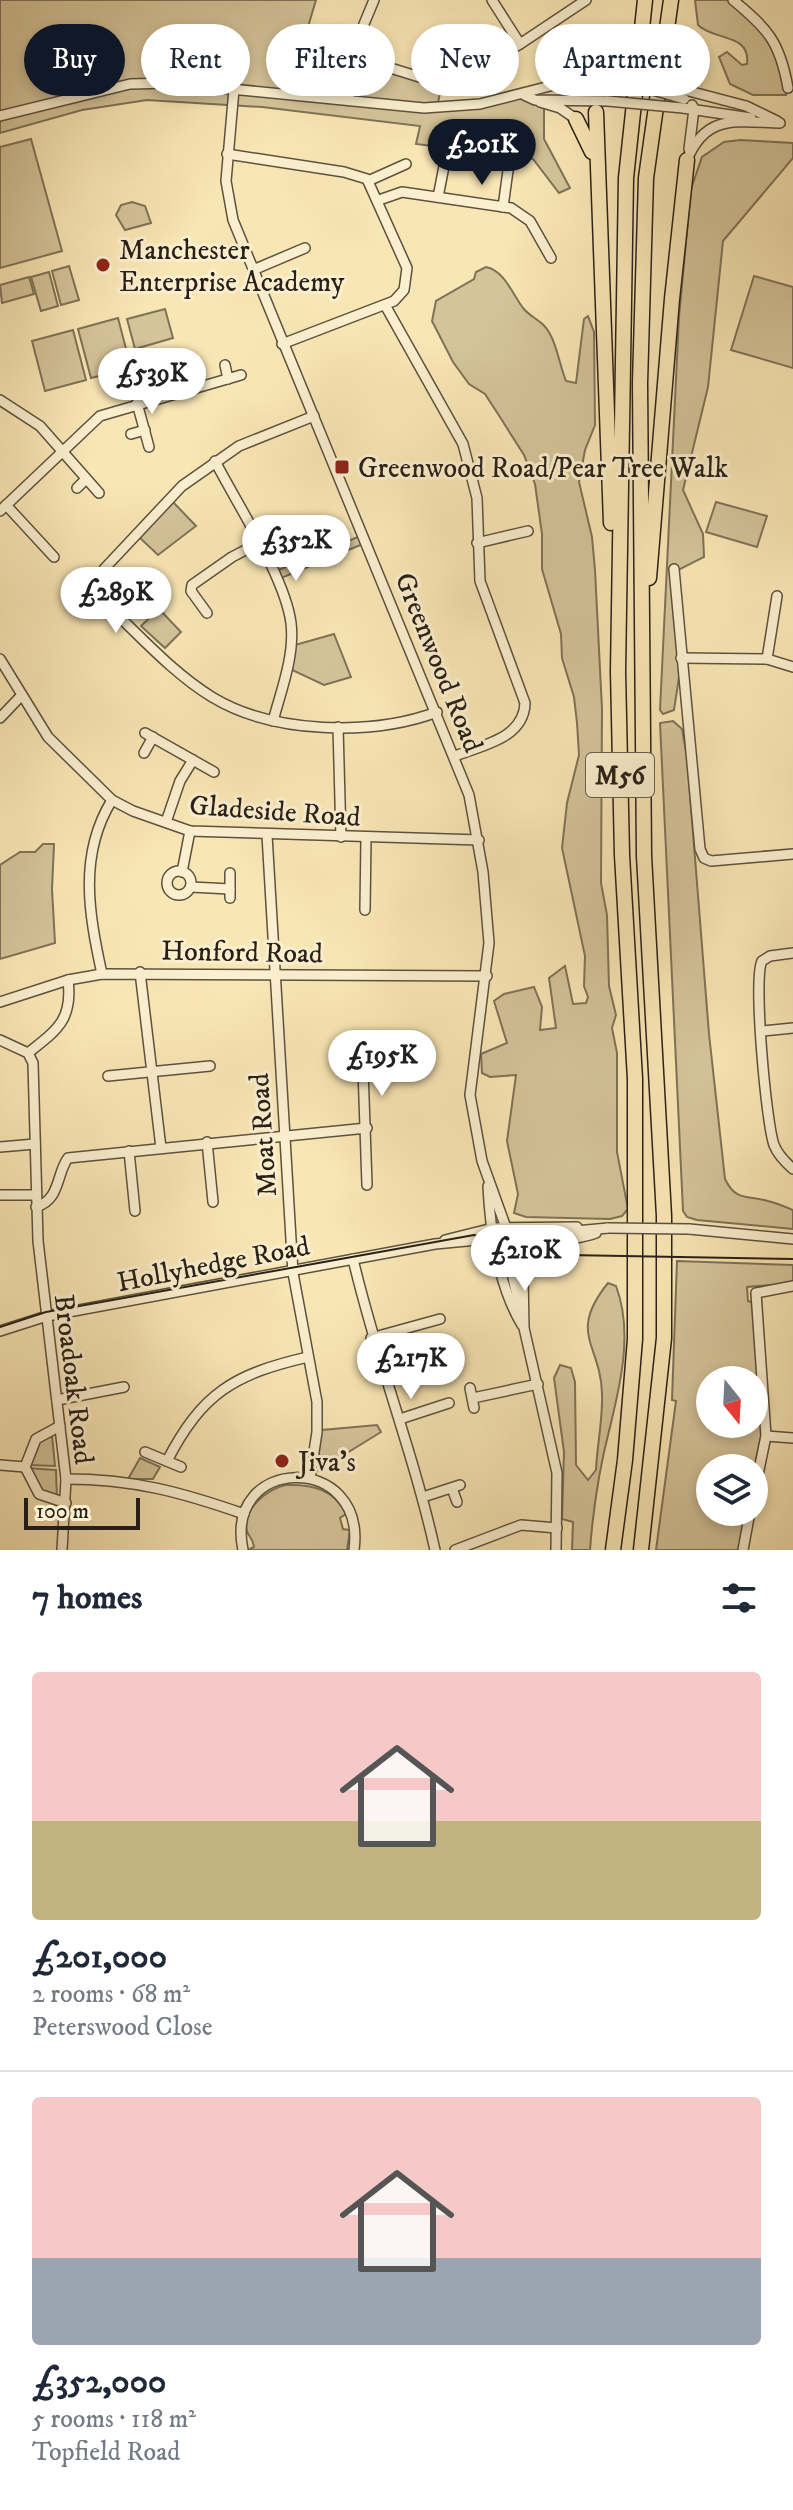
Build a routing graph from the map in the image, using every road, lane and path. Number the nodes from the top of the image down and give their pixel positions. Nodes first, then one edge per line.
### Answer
1 (374, 0) edge
2 (492, 0) edge
3 (645, 0) edge
4 (671, 0) edge
5 (733, 0) edge
6 (580, 2) edge
7 (366, 24) edge
8 (520, 44) junction
9 (788, 55) edge
10 (395, 69) edge
11 (141, 84) edge
12 (535, 88) edge
13 (788, 88) dead end
14 (250, 91) edge
15 (524, 95) junction
16 (233, 96) edge
17 (349, 96) edge
18 (602, 96) edge
19 (672, 96) edge
20 (348, 100) junction
21 (535, 100) junction
22 (686, 102) junction
23 (600, 104) junction
24 (0, 116) edge
25 (576, 119) joint
26 (780, 123) junction
27 (793, 125) edge
28 (447, 151) dead end
29 (227, 154) junction
30 (510, 156) dead end
31 (687, 160) junction
32 (406, 164) dead end
33 (596, 168) junction
34 (368, 181) junction
35 (438, 197) junction
36 (379, 200) junction
37 (503, 207) junction
38 (305, 248) dead end
39 (551, 258) dead end
40 (253, 270) junction
41 (385, 305) junction
42 (282, 344) junction
43 (225, 365) dead end
44 (241, 375) dead end
45 (228, 379) junction
46 (0, 400) edge
47 (137, 403) junction
48 (314, 416) junction
49 (145, 430) junction
50 (131, 434) dead end
51 (149, 447) dead end
52 (62, 454) junction
53 (215, 461) junction
54 (86, 479) junction
55 (77, 488) dead end
56 (99, 493) dead end
57 (3, 508) edge
58 (528, 531) dead end
59 (477, 543) junction
60 (257, 544) junction
61 (42, 545) junction
62 (34, 553) dead end
63 (54, 557) dead end
64 (674, 569) dead end
65 (777, 596) dead end
66 (207, 613) dead end
67 (681, 658) junction
68 (0, 659) edge
69 (767, 659) junction
70 (793, 667) edge
71 (641, 670) junction
72 (618, 671) junction
73 (20, 697) junction
74 (437, 712) junction
75 (0, 718) edge
76 (273, 721) junction
77 (338, 727) junction
78 (144, 753) dead end
79 (455, 756) junction
80 (193, 760) junction
81 (214, 772) dead end
82 (112, 800) junction
83 (166, 822) junction
84 (190, 831) junction
85 (267, 835) junction
86 (341, 837) junction
87 (366, 838) junction
88 (479, 840) junction
89 (793, 854) edge
90 (182, 872) junction
91 (230, 873) dead end
92 (191, 887) junction
93 (365, 910) dead end
94 (793, 953) edge
95 (140, 972) junction
96 (274, 973) junction
97 (102, 974) junction
98 (487, 976) junction
99 (68, 980) junction
100 (0, 1002) edge
101 (793, 1028) edge
102 (763, 1031) junction
103 (0, 1040) edge
104 (28, 1053) junction
105 (210, 1066) dead end
106 (363, 1069) dead end
107 (152, 1072) junction
108 (108, 1076) dead end
109 (367, 1128) junction
110 (283, 1134) junction
111 (207, 1142) junction
112 (35, 1144) junction
113 (0, 1147) edge
114 (161, 1148) junction
115 (129, 1151) junction
116 (793, 1169) edge
117 (487, 1179) junction
118 (367, 1185) dead end
119 (0, 1195) edge
120 (36, 1195) junction
121 (213, 1202) dead end
122 (36, 1207) junction
123 (135, 1211) dead end
124 (493, 1228) junction
125 (509, 1228) junction
126 (608, 1228) junction
127 (793, 1239) edge
128 (504, 1240) junction
129 (435, 1244) junction
130 (353, 1259) junction
131 (293, 1270) junction
132 (523, 1275) junction
133 (793, 1286) edge
134 (47, 1316) junction
135 (440, 1319) dead end
136 (524, 1328) junction
137 (0, 1331) edge
138 (371, 1338) junction
139 (308, 1357) junction
140 (761, 1366) edge
141 (538, 1384) junction
142 (124, 1387) dead end
143 (472, 1398) dead end
144 (57, 1400) junction
145 (449, 1403) dead end
146 (400, 1419) junction
147 (60, 1426) junction
148 (768, 1436) edge
149 (793, 1438) edge
150 (145, 1452) dead end
151 (167, 1461) junction
152 (0, 1465) edge
153 (25, 1467) junction
154 (181, 1467) dead end
155 (161, 1474) dead end
156 (310, 1478) junction
157 (66, 1479) junction
158 (156, 1486) junction
159 (423, 1497) junction
160 (457, 1502) dead end
161 (66, 1503) junction
162 (244, 1514) junction
163 (747, 1526) edge
164 (557, 1528) junction
165 (641, 1548) edge
166 (62, 1550) edge
167 (243, 1550) edge
168 (354, 1550) edge
169 (435, 1550) edge
170 (455, 1550) edge
171 (556, 1550) edge
172 (613, 1550) edge
173 (743, 1550) edge

1 - 7 street
2 - 8 street
3 - 72 highway, M56
4 - 71 highway, M56
5 - 9 street
6 - 8 street
8 - 10 street
9 - 13 street
11 - 24 street
12 - 15 street
14 - 20 street
15 - 20 street
15 - 21 street
16 - 29 street, Greenwood Road
17 - 20 street
18 - 23 street
19 - 22 street, bridge
21 - 23 street
21 - 25 street
22 - 23 street, bridge
22 - 26 street
22 - 26 street
22 - 31 street
23 - 33 highway, M56
25 - 33 highway, M56
26 - 27 street
26 - 31 street
28 - 35 street
29 - 34 street
29 - 40 street, Greenwood Road
30 - 37 street
31 - 71 highway, M56
32 - 34 street
33 - 72 highway, M56
34 - 36 street
35 - 36 street
35 - 37 street
36 - 41 street
37 - 39 street
38 - 40 street
40 - 42 street, Greenwood Road
41 - 42 street
41 - 59 street
42 - 48 street, Greenwood Road
43 - 45 street
44 - 45 street
45 - 47 street
46 - 52 street
47 - 49 street
47 - 52 street
48 - 53 street
48 - 74 street, Greenwood Road
49 - 50 street
49 - 51 street
52 - 54 street
52 - 57 street
53 - 60 street
53 - 76 street
54 - 55 street
54 - 56 street
57 - 61 street
58 - 59 street
59 - 79 street
60 - 66 street
60 - 76 street
61 - 62 street
61 - 63 street
64 - 67 street
65 - 69 street
67 - 69 street
67 - 89 street
68 - 73 street, Gladeside Road
69 - 70 street
71 - 165 highway, M56
72 - 172 highway, M56
73 - 75 street
73 - 82 street, Gladeside Road
74 - 77 street
74 - 79 street, Greenwood Road
76 - 77 street
77 - 86 street
78 - 80 street
79 - 88 street, Greenwood Road
80 - 81 street
80 - 83 street
82 - 83 street, Gladeside Road
82 - 97 street
83 - 84 street, Gladeside Road
84 - 85 street, Gladeside Road
84 - 90 street
85 - 86 street, Gladeside Road
85 - 96 street, Moat Road
86 - 87 street, Gladeside Road
87 - 88 street, Gladeside Road
87 - 93 street
88 - 98 street, Greenwood Road
90 - 92 street
90 - 92 street
91 - 92 street
94 - 102 street
95 - 96 street, Honford Road
95 - 97 street, Honford Road
95 - 107 street
96 - 98 street, Honford Road
96 - 110 street, Moat Road
97 - 99 street, Honford Road
98 - 117 street, Greenwood Road
99 - 100 street, Honford Road
99 - 104 street
101 - 102 street
102 - 116 street
103 - 104 street
104 - 112 street, Broadoak Road
105 - 107 street
106 - 109 street
107 - 108 street
107 - 114 street
109 - 110 street
109 - 118 street
110 - 111 street
110 - 131 street, Moat Road
111 - 114 street
111 - 121 street
112 - 113 street
112 - 120 street, Broadoak Road
114 - 115 street
115 - 122 street
115 - 123 street
117 - 124 street, Greenwood Road
117 - 125 street, Greenwood Road
119 - 120 street
120 - 122 street, Broadoak Road
122 - 134 street, Broadoak Road
124 - 125 street, Hollyhedge Road
124 - 128 street, Greenwood Road
124 - 129 street, Hollyhedge Road
125 - 126 street, Hollyhedge Road
125 - 128 street, Greenwood Road
126 - 127 street, Hollyhedge Road, bridge
126 - 128 street, Hollyhedge Road
126 - 132 street
128 - 129 street, Hollyhedge Road
128 - 132 street, Greenwood Road
128 - 136 street
129 - 130 street, Hollyhedge Road
130 - 131 street, Hollyhedge Road
130 - 138 street
131 - 134 street, Hollyhedge Road
131 - 139 street, Moat Road
132 - 136 street, Greenwood Road
133 - 140 street
134 - 137 street, Hollyhedge Road
134 - 144 street, Broadoak Road
135 - 138 street
136 - 141 street, Greenwood Road
138 - 146 street
139 - 151 street
139 - 156 street, Moat Road
141 - 143 street
141 - 164 street, Greenwood Road
142 - 144 street
144 - 147 street, Broadoak Road
145 - 146 street
146 - 159 street
147 - 153 street
147 - 157 street, Broadoak Road
148 - 149 street
150 - 151 street
151 - 154 street
152 - 153 street
153 - 161 street
155 - 158 street
156 - 162 street
156 - 168 street
157 - 158 street
157 - 161 street, Broadoak Road
158 - 162 street
159 - 160 street
159 - 169 street
161 - 166 street, Broadoak Road
162 - 167 street
163 - 173 street
164 - 170 street
164 - 171 street, Greenwood Road

